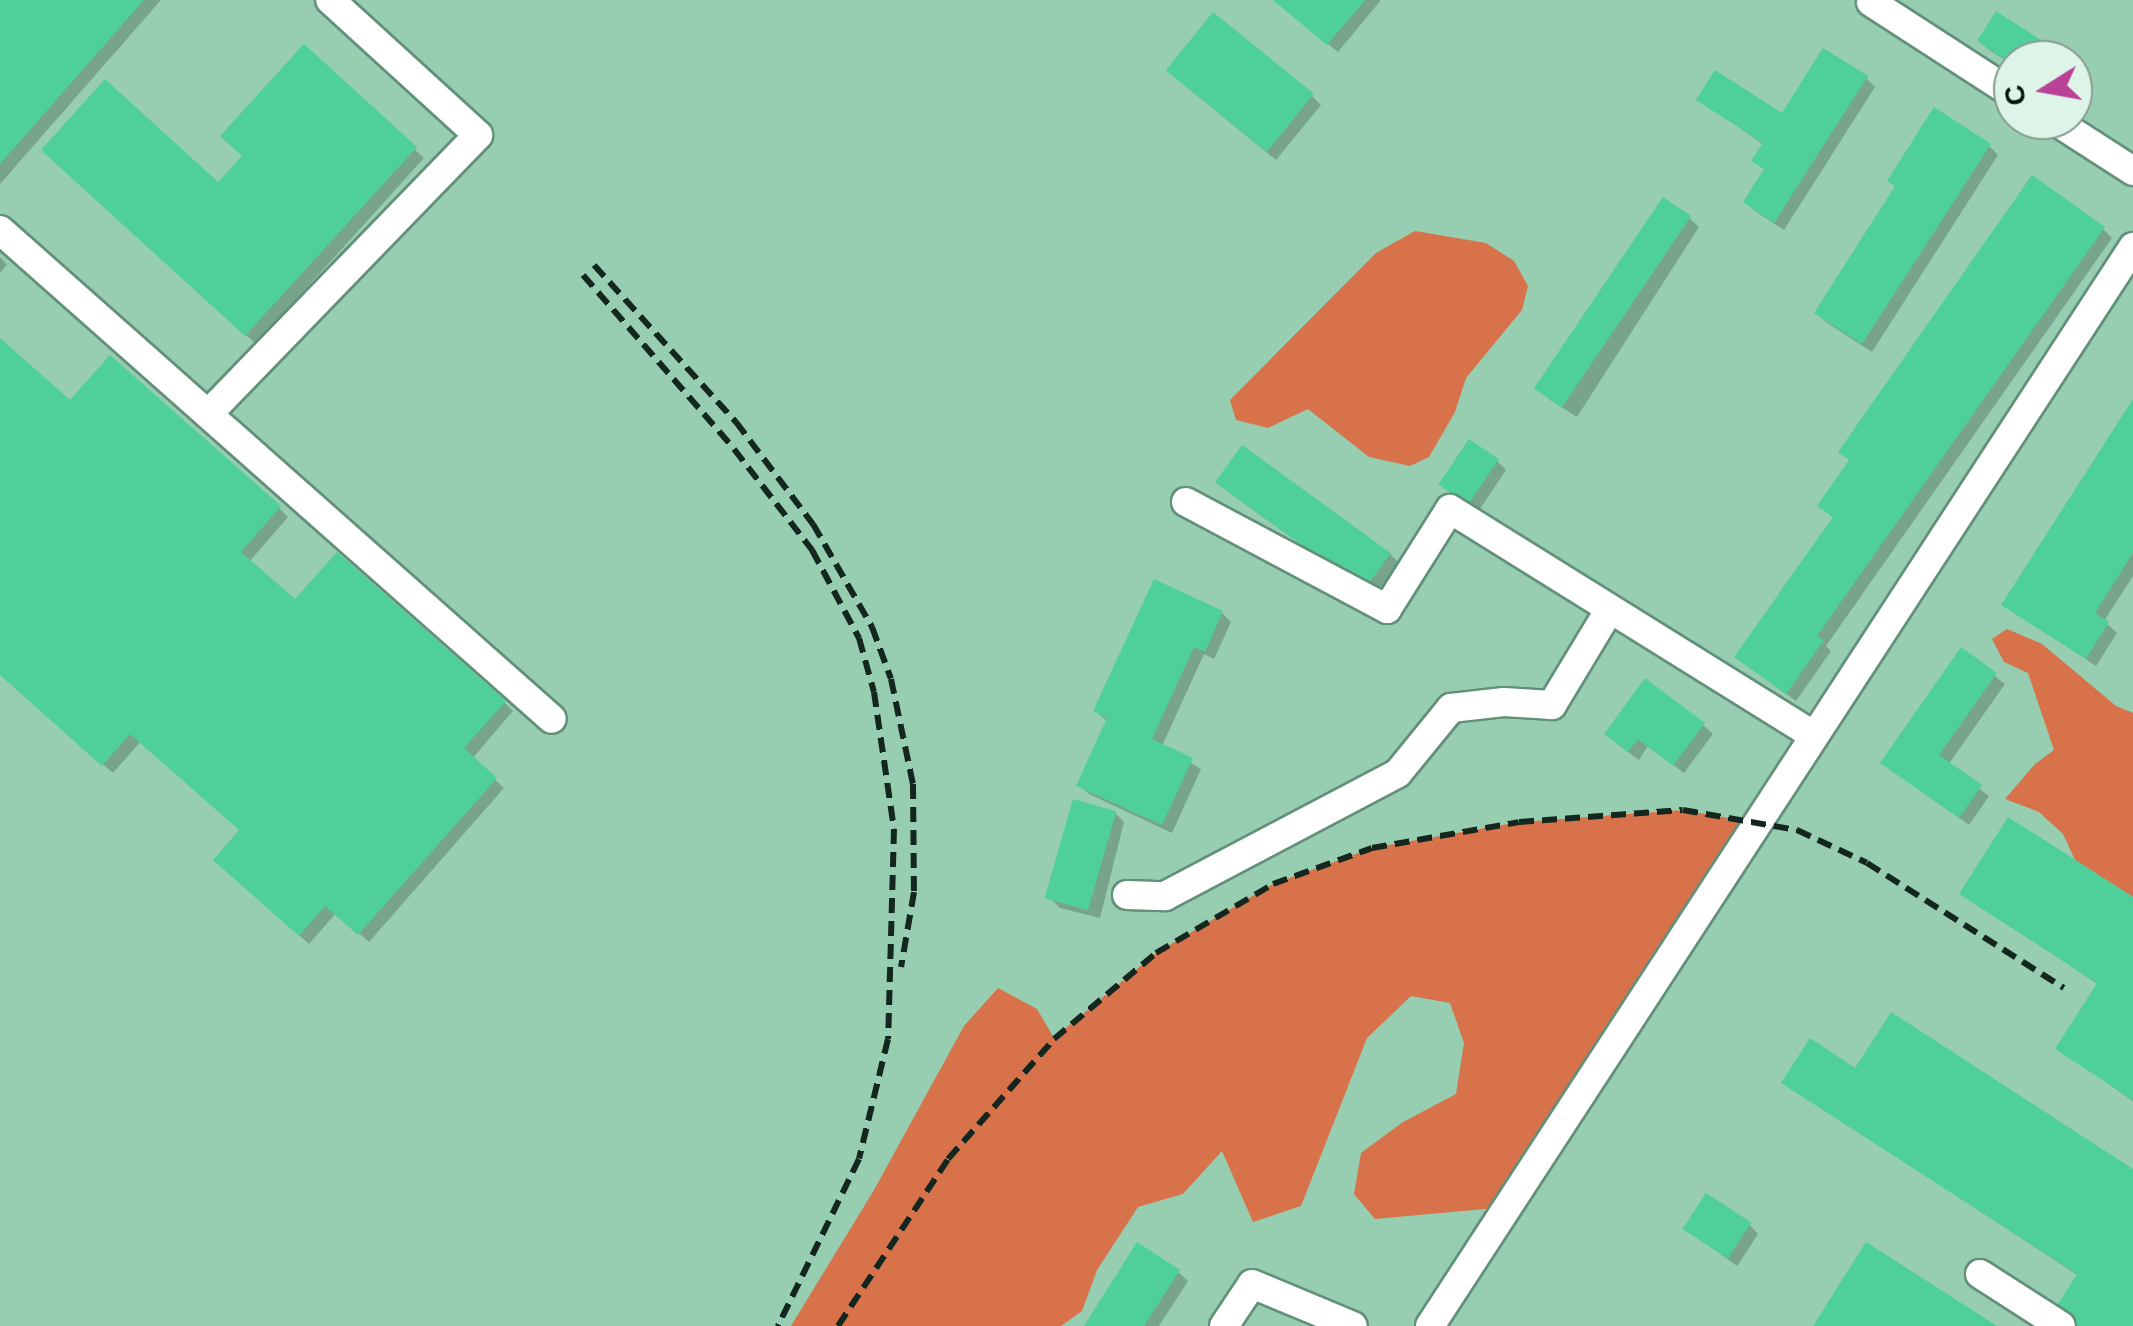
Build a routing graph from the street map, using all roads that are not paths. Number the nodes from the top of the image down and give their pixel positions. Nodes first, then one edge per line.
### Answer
1 (330, 0) edge
2 (1870, 2) edge
3 (1993, 81) edge
4 (2085, 140) edge
5 (2133, 171) edge
6 (0, 230) edge
7 (2133, 247) edge
8 (208, 414) junction
9 (1186, 502) dead end
10 (1610, 609) junction
11 (552, 719) dead end
12 (1814, 736) junction
13 (1127, 895) dead end
14 (1980, 1274) dead end
15 (1224, 1326) edge
16 (1353, 1326) edge
17 (1430, 1326) edge
18 (2061, 1326) edge

1 - 8 lane
2 - 3 lane
4 - 5 lane
6 - 8 lane
7 - 12 lane
8 - 11 lane
9 - 10 lane
10 - 12 lane
10 - 13 lane
12 - 17 lane
14 - 18 lane
15 - 16 lane

